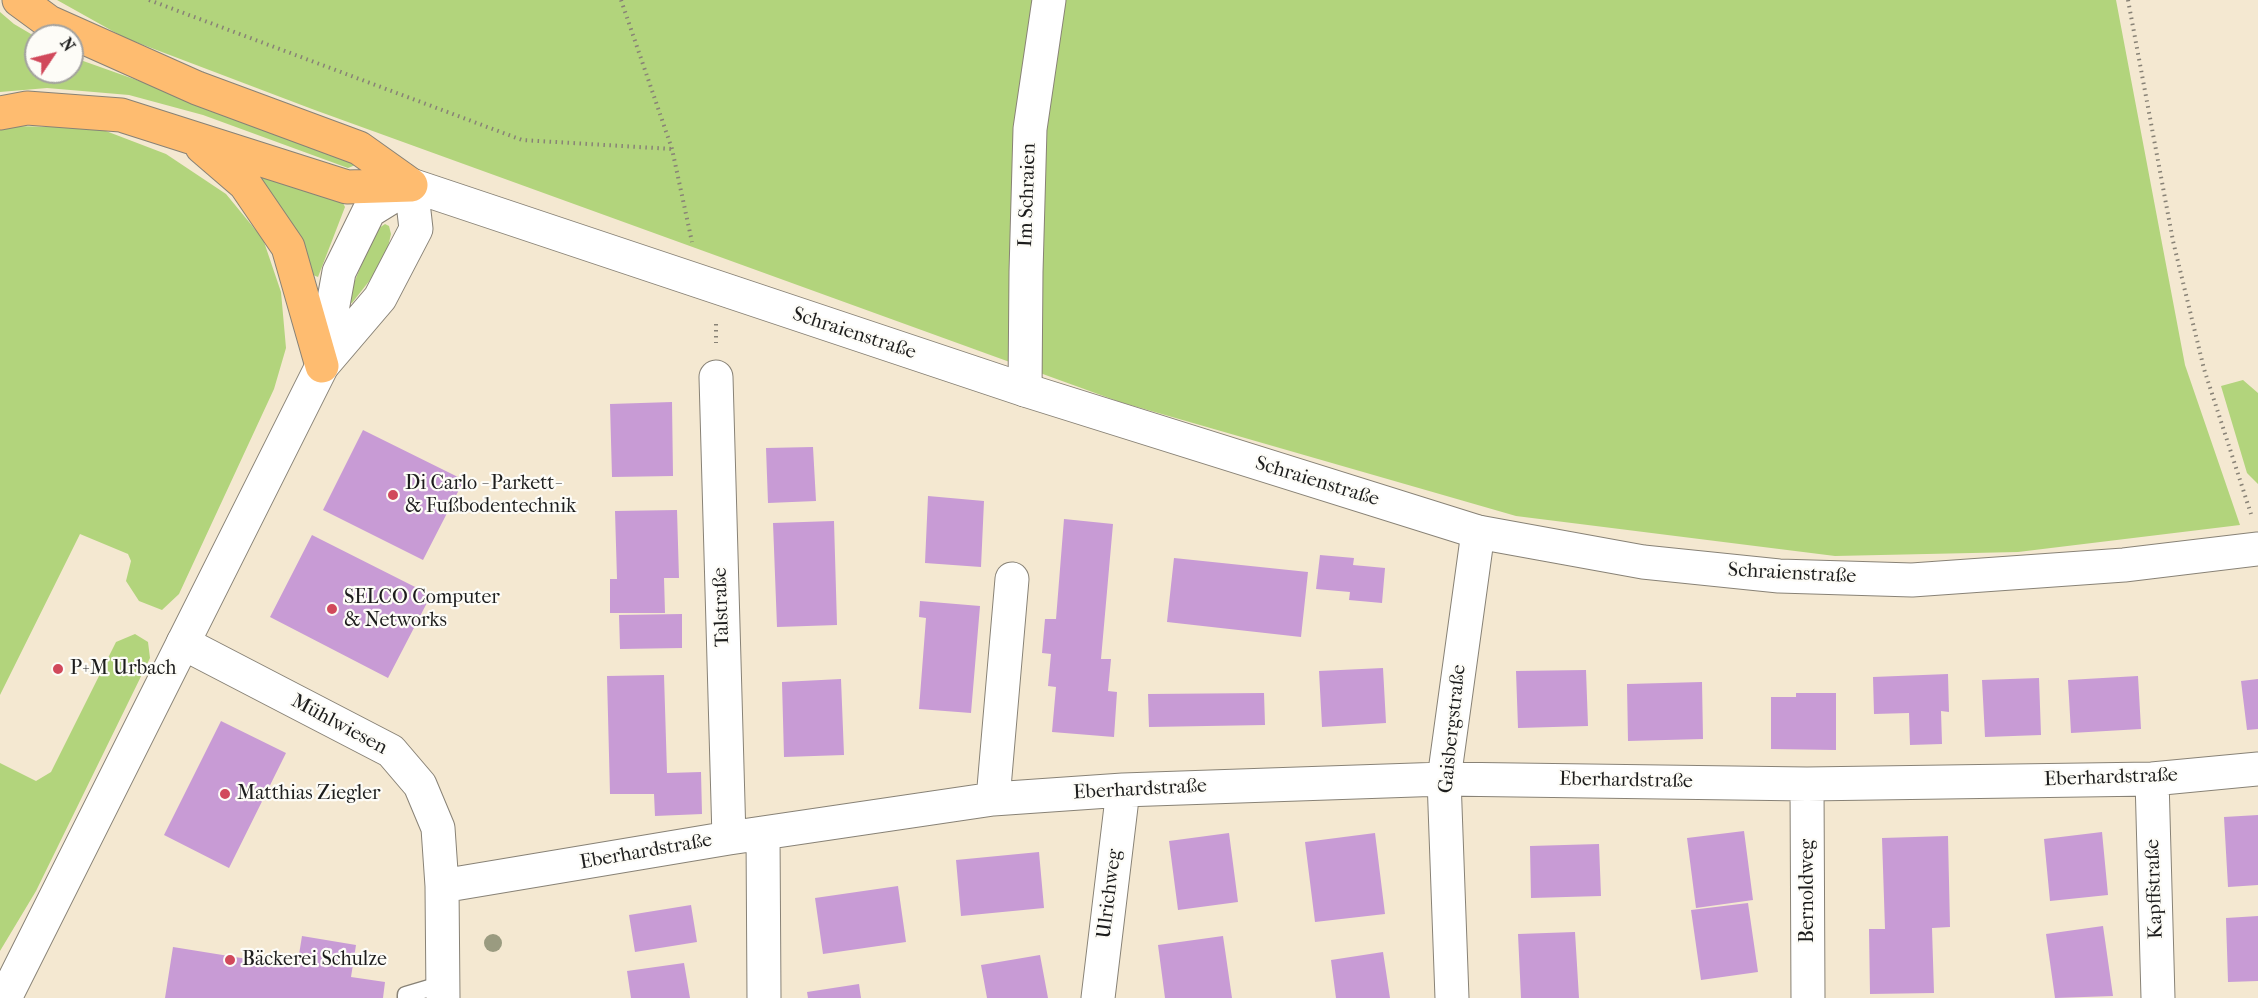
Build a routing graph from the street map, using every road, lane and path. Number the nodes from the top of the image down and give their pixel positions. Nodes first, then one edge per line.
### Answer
1 (19, 0) edge
2 (149, 0) edge
3 (621, 0) edge
4 (1049, 0) edge
5 (2128, 0) edge
6 (0, 113) edge
7 (189, 136) junction
8 (672, 149) junction
9 (411, 185) junction
10 (700, 284) junction
11 (322, 366) junction
12 (716, 377) joint
13 (1025, 390) junction
14 (1478, 532) junction
15 (2256, 535) edge
16 (1012, 579) dead end
17 (183, 643) junction
18 (2258, 769) edge
19 (1444, 779) junction
20 (2152, 779) junction
21 (1807, 784) junction
22 (1123, 790) junction
23 (993, 799) junction
24 (763, 833) junction
25 (729, 838) junction
26 (442, 886) junction
27 (31, 948) junction
28 (0, 978) edge
29 (443, 991) edge
30 (5, 998) edge
31 (406, 998) edge
32 (764, 998) edge
33 (1098, 998) edge
34 (1452, 998) edge
35 (1808, 998) edge
36 (2158, 998) edge

1 - 9 highway
2 - 8 path
3 - 8 path
4 - 13 street, Im Schraien
5 - 15 path
6 - 7 highway
7 - 9 highway
7 - 11 highway
8 - 10 path
9 - 10 street, Schraienstraße
9 - 11 street
9 - 11 street
10 - 12 path
10 - 13 street, Schraienstraße
11 - 17 street
12 - 25 street, Talstraße
13 - 14 street, Schraienstraße
14 - 15 street, Schraienstraße
14 - 19 street, Gaisbergstraße
16 - 23 street
17 - 26 street, Mühlwiesen
17 - 27 street
18 - 20 street, Eberhardstraße
19 - 21 street, Eberhardstraße
19 - 22 street, Eberhardstraße
19 - 34 street, Gaisbergstraße
20 - 21 street, Eberhardstraße
20 - 36 street, Kapffstraße
21 - 35 street, Bernoldweg
22 - 23 street, Eberhardstraße
22 - 33 street, Ulrichweg
23 - 24 street, Eberhardstraße
24 - 25 street, Eberhardstraße
24 - 32 street
25 - 26 street, Eberhardstraße
26 - 29 street, Mühlwiesen
27 - 28 street
27 - 30 street
29 - 31 lane

